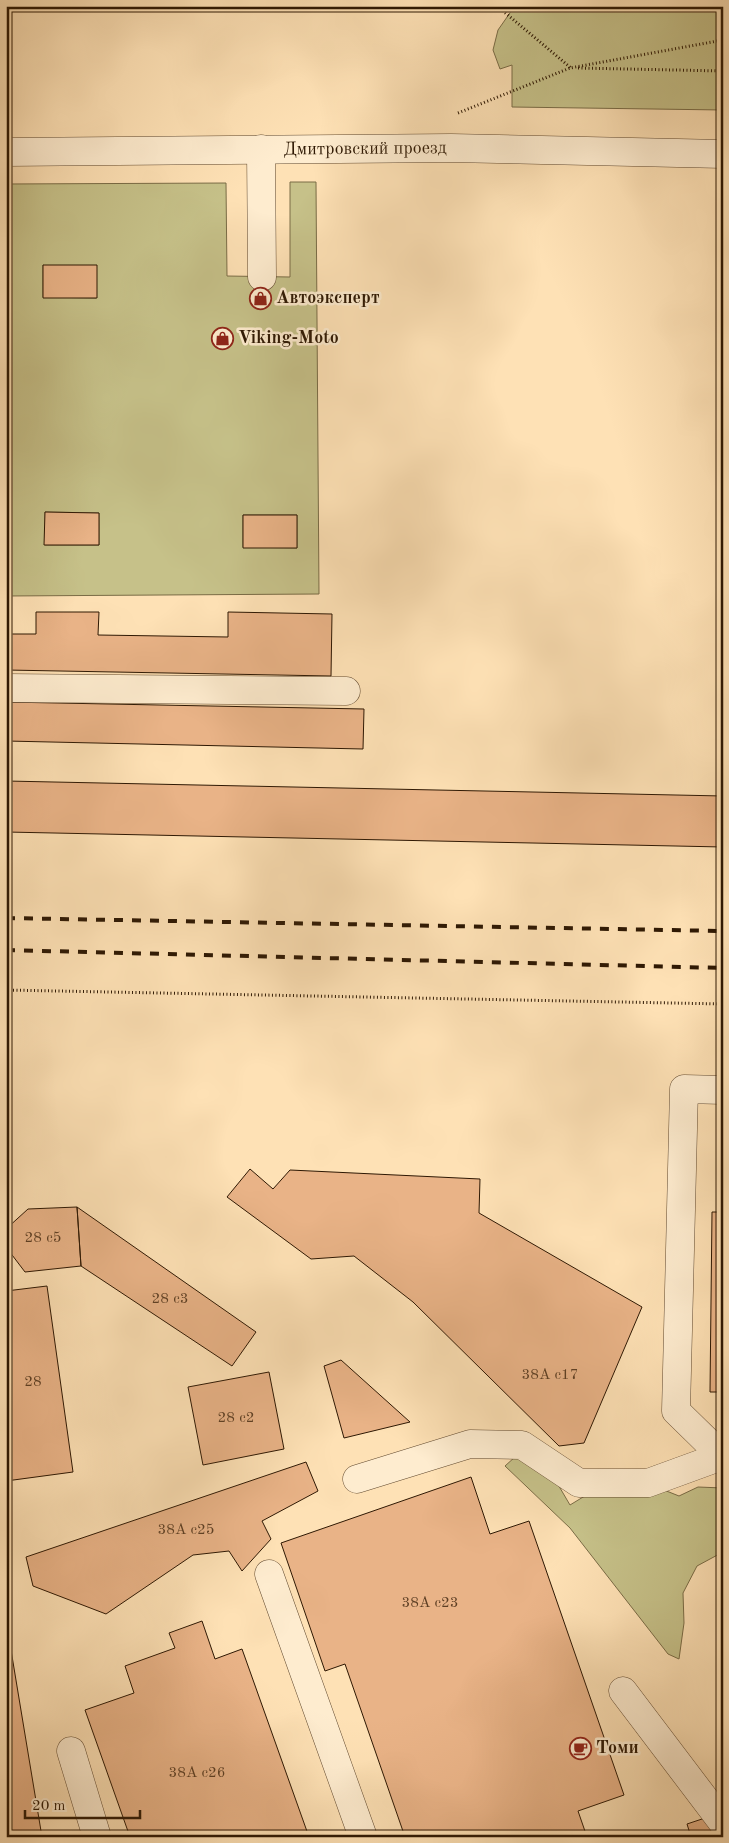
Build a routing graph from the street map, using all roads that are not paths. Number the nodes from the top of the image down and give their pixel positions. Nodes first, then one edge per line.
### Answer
1 (260, 149) junction
2 (6, 152) edge
3 (723, 154) edge
4 (262, 277) dead end
5 (6, 688) edge
6 (346, 691) dead end
7 (723, 1090) edge
8 (722, 1457) edge
9 (357, 1479) dead end
10 (269, 1574) dead end
11 (623, 1691) dead end
12 (71, 1751) dead end
13 (723, 1823) edge
14 (97, 1837) edge
15 (363, 1837) edge

1 - 2 street, Дмитровский проезд
1 - 3 street, Дмитровский проезд
1 - 4 street
5 - 6 street
7 - 8 street
8 - 9 street
10 - 15 street
11 - 13 street
12 - 14 street

